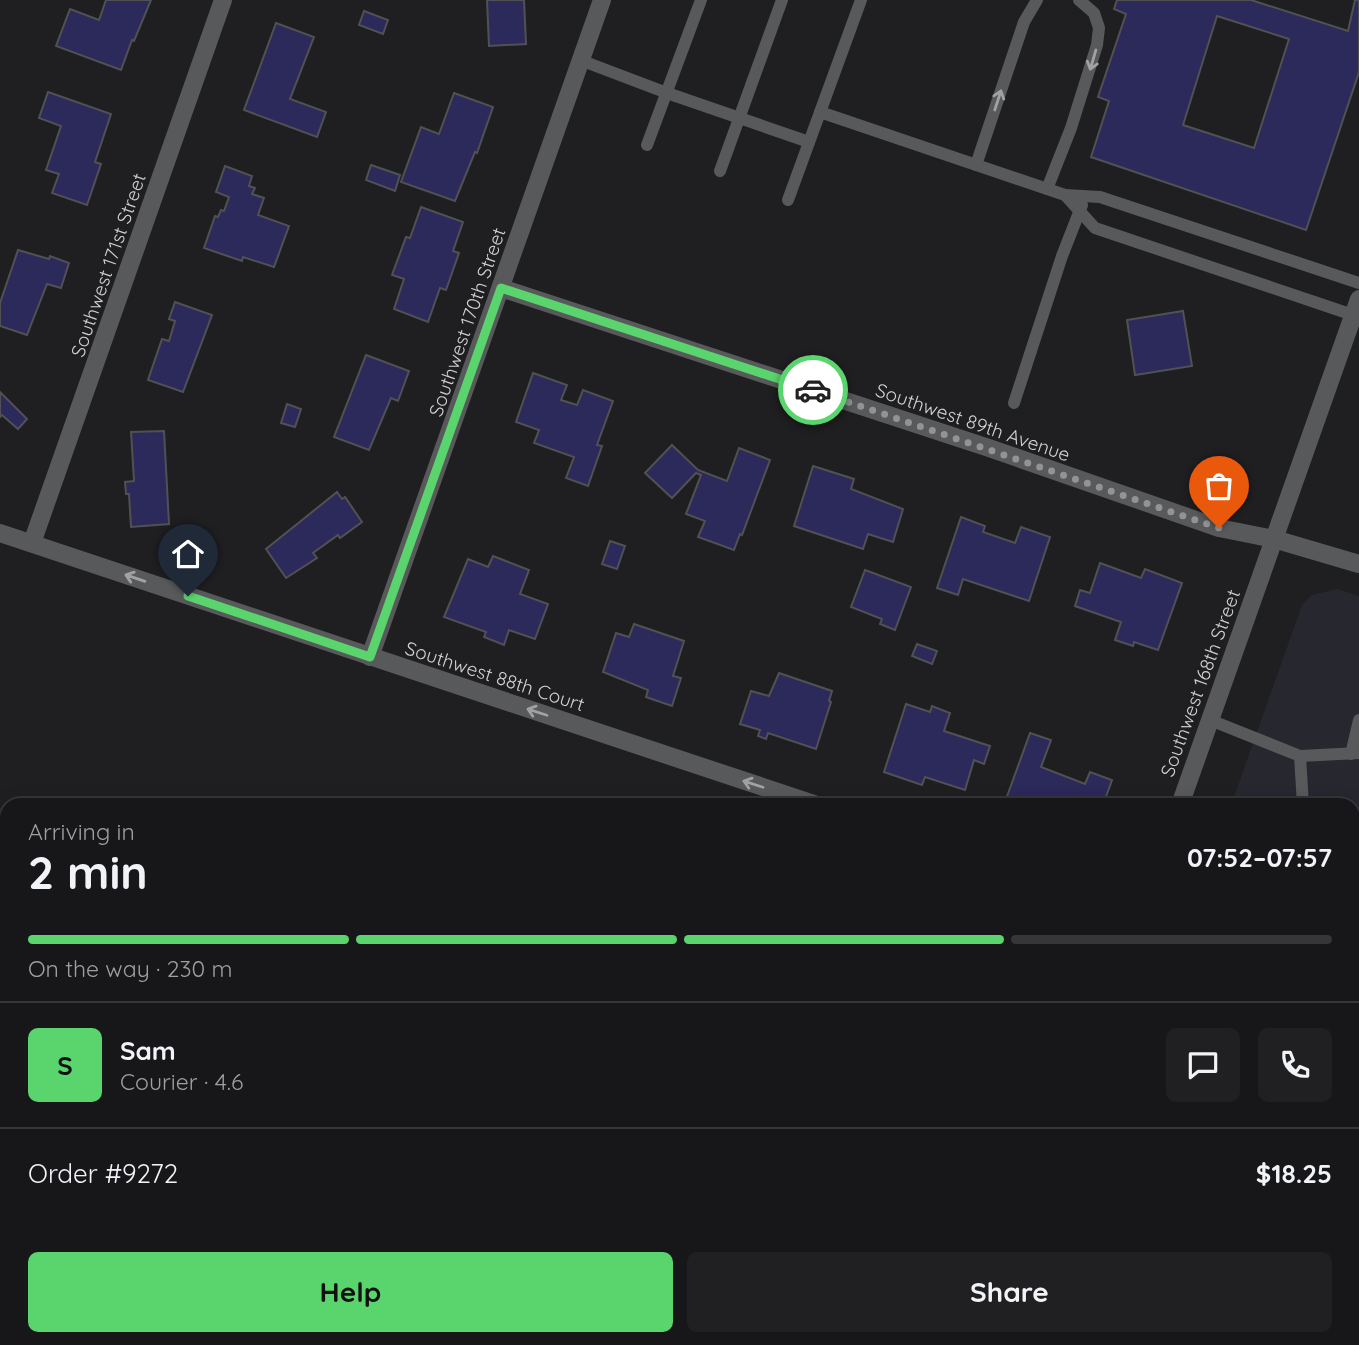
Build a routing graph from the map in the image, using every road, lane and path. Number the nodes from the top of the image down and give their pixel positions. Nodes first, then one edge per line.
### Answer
1 (223, 0) edge
2 (602, 0) edge
3 (701, 0) edge
4 (782, 0) edge
5 (861, 0) edge
6 (1038, 0) edge
7 (1079, 0) edge
8 (580, 60) junction
9 (667, 93) junction
10 (820, 112) junction
11 (739, 118) junction
12 (809, 142) junction
13 (647, 145) dead end
14 (976, 165) junction
15 (720, 171) dead end
16 (1047, 189) junction
17 (1065, 195) junction
18 (1085, 196) junction
19 (788, 200) dead end
20 (1079, 211) junction
21 (1359, 283) edge
22 (501, 288) junction
23 (1356, 307) edge
24 (1014, 403) dead end
25 (0, 533) edge
26 (1274, 539) junction
27 (32, 543) junction
28 (1359, 564) edge
29 (370, 657) junction
30 (1210, 720) junction
31 (1359, 720) edge
32 (1355, 753) edge
33 (1300, 756) junction
34 (796, 798) edge
35 (1185, 798) edge
36 (1303, 798) edge

1 - 27 street, Southwest 171st Street
2 - 8 street, Southwest 170th Street
3 - 9 lane
4 - 11 lane
5 - 10 lane
14 -> 6 lane
7 -> 16 lane
8 - 9 lane
8 - 22 street, Southwest 170th Street
9 - 11 lane
9 - 13 lane
10 - 12 lane
10 - 14 lane
11 - 12 lane
11 - 15 lane
12 - 19 lane
14 - 16 lane
16 - 17 lane
17 - 18 lane
17 - 20 lane
18 - 20 lane
18 - 21 lane
20 - 23 lane
20 - 24 lane
22 - 26 street, Southwest 89th Avenue
22 - 29 street, Southwest 170th Street
23 - 26 street, Southwest 168th Street
25 - 27 street, Southwest 88th Court
26 - 28 street, Southwest 89th Avenue
26 - 30 street, Southwest 168th Street
29 -> 27 street, Southwest 88th Court
34 -> 29 street, Southwest 88th Court
30 - 33 lane
30 - 35 street, Southwest 168th Street
31 - 32 lane
32 - 33 lane
33 - 36 lane

